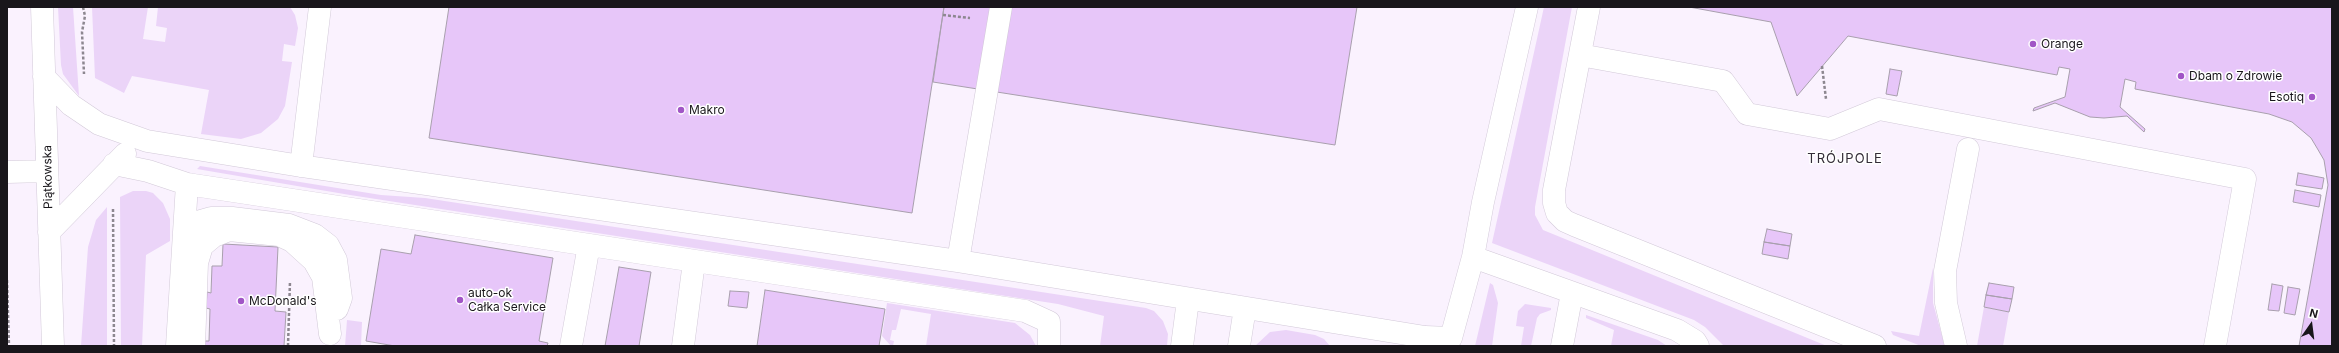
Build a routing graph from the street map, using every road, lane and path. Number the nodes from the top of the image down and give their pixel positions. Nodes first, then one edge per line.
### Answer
1 (42, 7) edge
2 (83, 7) edge
3 (320, 7) edge
4 (1001, 7) edge
5 (1527, 7) edge
6 (1589, 7) edge
7 (1580, 54) junction
8 (44, 77) junction
9 (84, 77) dead end
10 (147, 141) junction
11 (1968, 149) dead end
12 (114, 164) junction
13 (301, 166) junction
14 (47, 171) junction
15 (7, 172) edge
16 (187, 184) junction
17 (113, 202) dead end
18 (49, 232) junction
19 (184, 232) junction
20 (588, 245) junction
21 (1473, 257) junction
22 (958, 261) junction
23 (694, 262) junction
24 (289, 275) dead end
25 (7, 280) edge
26 (1572, 293) junction
27 (1188, 300) junction
28 (1245, 308) junction
29 (330, 340) edge
30 (1450, 342) edge
31 (9, 346) edge
32 (53, 346) edge
33 (114, 346) edge
34 (177, 346) edge
35 (194, 346) edge
36 (288, 346) edge
37 (571, 346) edge
38 (683, 346) edge
39 (1049, 346) edge
40 (1182, 346) edge
41 (1239, 346) edge
42 (1562, 346) edge
43 (1698, 346) edge
44 (1875, 346) edge
45 (1956, 346) edge
46 (2215, 346) edge

1 - 8 street, Piątkowska
2 - 9 path
3 - 13 street
4 - 22 street
5 - 21 street
6 - 7 street
7 - 44 street
7 - 46 street
8 - 10 street
8 - 14 street, Piątkowska
10 - 12 street
10 - 13 street
11 - 45 street
12 - 16 street
12 - 18 street
13 - 22 street
14 - 15 street
14 - 18 street, Piątkowska
16 - 19 street
16 - 20 street
17 - 33 path
18 - 32 street, Piątkowska
19 - 29 street
19 - 34 street
20 - 23 street
20 - 37 street
21 - 26 street
21 - 30 street
22 - 27 street
23 - 38 street
23 - 39 street
24 - 36 path
25 - 31 path
26 - 42 street
26 - 43 street
27 - 28 street
27 - 40 street
28 - 30 street
28 - 41 street
29 - 35 street

